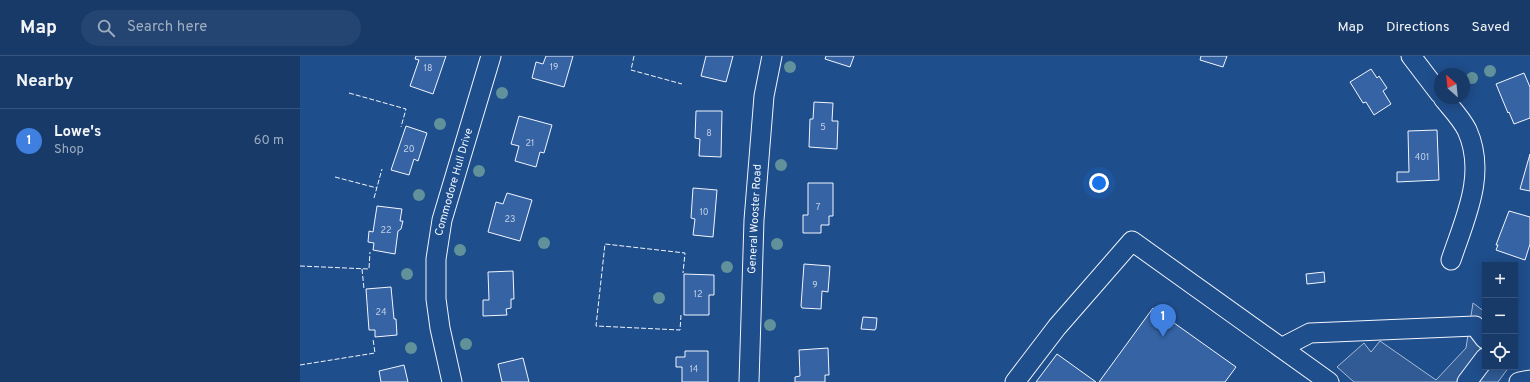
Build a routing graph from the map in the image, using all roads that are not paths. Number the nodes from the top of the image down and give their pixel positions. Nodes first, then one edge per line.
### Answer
1 (492, 56) edge
2 (772, 56) edge
3 (1411, 56) edge
4 (1434, 86) edge
5 (1447, 104) edge
6 (1451, 260) dead end
7 (1482, 335) edge
8 (1281, 348) junction
9 (1482, 362) edge
10 (1530, 380) edge
11 (452, 382) edge
12 (749, 382) edge
13 (1015, 382) edge
14 (1329, 382) edge
15 (1467, 382) edge
16 (1519, 382) edge

1 - 11 street, Commodore Hull Drive
2 - 12 street, General Wooster Road
3 - 4 street
5 - 6 street
7 - 8 street
8 - 13 street
8 - 14 street
9 - 15 street
10 - 16 street

